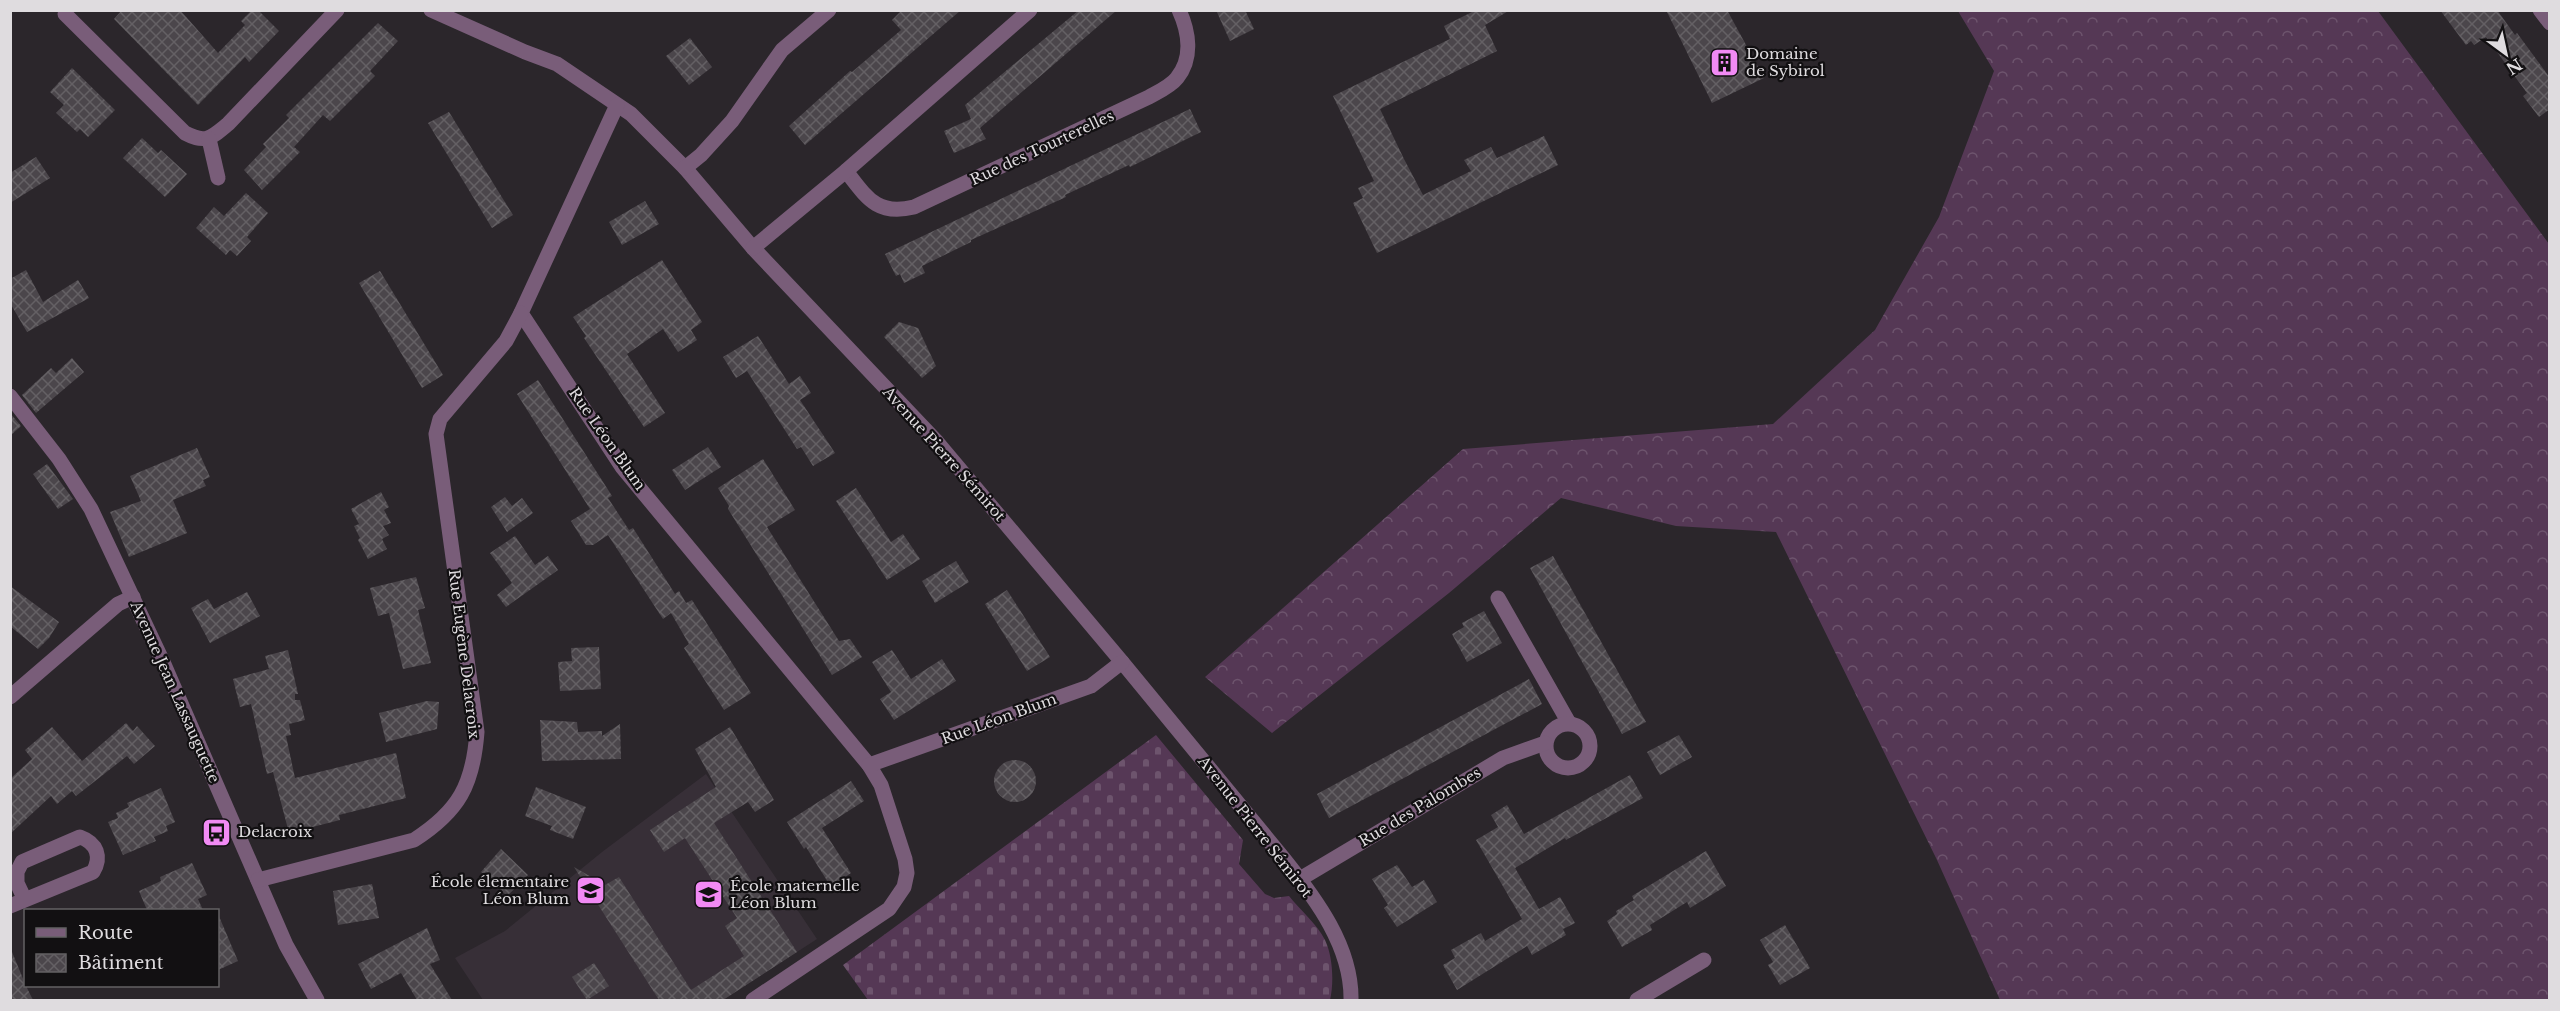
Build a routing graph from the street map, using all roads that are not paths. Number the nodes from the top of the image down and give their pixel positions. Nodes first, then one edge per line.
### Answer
1 (337, 10) edge
2 (431, 10) edge
3 (829, 10) edge
4 (1030, 10) edge
5 (1179, 10) edge
6 (2540, 10) edge
7 (65, 15) dead end
8 (2550, 23) edge
9 (617, 105) junction
10 (209, 139) junction
11 (685, 168) junction
12 (846, 171) junction
13 (218, 178) dead end
14 (753, 248) junction
15 (521, 313) junction
16 (10, 396) edge
17 (133, 597) junction
18 (1498, 598) dead end
19 (1122, 662) junction
20 (10, 697) edge
21 (1569, 723) junction
22 (1545, 743) junction
23 (869, 765) junction
24 (1300, 879) junction
25 (258, 880) junction
26 (18, 903) edge
27 (1704, 960) dead end
28 (317, 1000) edge
29 (753, 1000) edge
30 (1351, 1000) edge
31 (1637, 1000) edge

1 - 10 street
2 - 9 street, Avenue Pierre Sémirot
3 - 11 street
4 - 12 street
5 - 12 street, Rue des Tourterelles
6 - 8 street
7 - 10 street
9 - 11 street, Avenue Pierre Sémirot
9 - 15 street
10 - 13 street
11 - 14 street, Avenue Pierre Sémirot
12 - 14 street
14 - 19 street, Avenue Pierre Sémirot
15 - 23 street, Rue Léon Blum
15 - 25 street, Rue Eugène Delacroix
16 - 17 street, Avenue Jean Lassauguette
17 - 20 street
17 - 25 street, Avenue Jean Lassauguette
18 - 21 street
19 - 23 street, Rue Léon Blum
19 - 24 street, Avenue Pierre Sémirot
21 - 22 street
21 - 22 street
22 - 24 street, Rue des Palombes
23 - 29 street, Rue Léon Blum
24 - 30 street, Avenue Pierre Sémirot
25 - 28 street, Avenue Jean Lassauguette
26 - 26 street
27 - 31 street

